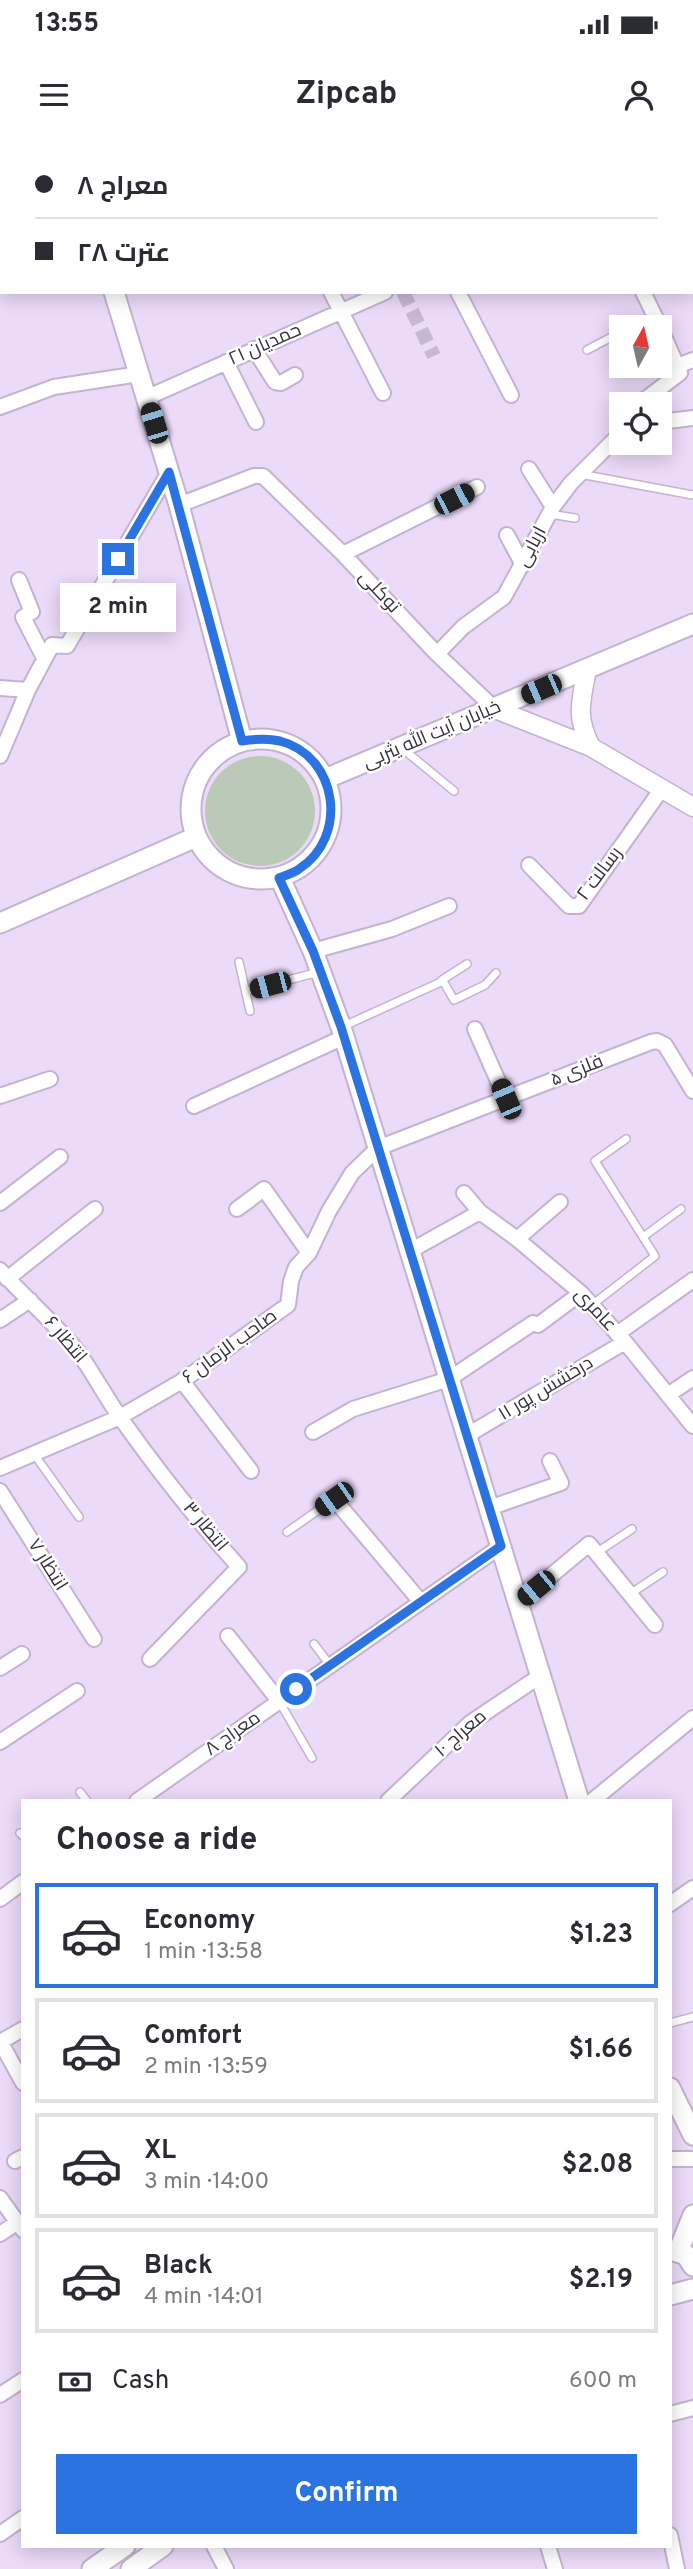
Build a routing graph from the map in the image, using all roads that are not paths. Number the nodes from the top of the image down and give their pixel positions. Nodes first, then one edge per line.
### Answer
1 (115, 294) edge
2 (332, 294) edge
3 (380, 294) edge
4 (459, 294) edge
5 (644, 294) edge
6 (341, 311) junction
7 (654, 315) edge
8 (609, 338) edge
9 (254, 349) junction
10 (587, 349) dead end
11 (672, 355) edge
12 (693, 360) edge
13 (226, 362) junction
14 (677, 366) junction
15 (139, 374) junction
16 (295, 375) dead end
17 (656, 392) edge
18 (383, 393) dead end
19 (511, 395) dead end
20 (146, 398) junction
21 (0, 407) edge
22 (693, 418) edge
23 (672, 421) edge
24 (256, 422) dead end
25 (609, 445) edge
26 (529, 469) dead end
27 (169, 472) junction
28 (580, 474) junction
29 (477, 487) dead end
30 (693, 495) edge
31 (179, 505) junction
32 (551, 511) junction
33 (575, 518) dead end
34 (507, 535) dead end
35 (343, 554) junction
36 (523, 565) junction
37 (19, 580) dead end
38 (693, 624) edge
39 (437, 654) junction
40 (44, 659) junction
41 (587, 669) junction
42 (0, 688) edge
43 (28, 690) junction
44 (495, 709) junction
45 (242, 741) junction
46 (591, 747) junction
47 (402, 748) junction
48 (0, 757) edge
49 (325, 779) junction
50 (661, 790) junction
51 (454, 791) dead end
52 (693, 807) edge
53 (196, 837) junction
54 (529, 865) dead end
55 (279, 878) junction
56 (449, 906) dead end
57 (0, 923) edge
58 (313, 951) junction
59 (239, 962) dead end
60 (467, 964) dead end
61 (320, 971) junction
62 (496, 973) dead end
63 (443, 981) junction
64 (246, 992) junction
65 (250, 1012) dead end
66 (475, 1029) dead end
67 (343, 1032) junction
68 (50, 1079) dead end
69 (693, 1091) edge
70 (0, 1096) edge
71 (506, 1099) junction
72 (194, 1106) dead end
73 (625, 1139) dead end
74 (378, 1148) junction
75 (60, 1157) dead end
76 (464, 1194) dead end
77 (560, 1202) dead end
78 (0, 1203) edge
79 (95, 1209) dead end
80 (237, 1209) dead end
81 (681, 1209) dead end
82 (480, 1212) junction
83 (643, 1237) junction
84 (517, 1239) junction
85 (410, 1251) junction
86 (309, 1253) junction
87 (4, 1275) edge
88 (693, 1280) edge
89 (581, 1293) junction
90 (30, 1300) junction
91 (592, 1305) junction
92 (0, 1320) edge
93 (621, 1338) junction
94 (693, 1378) edge
95 (449, 1379) junction
96 (183, 1381) junction
97 (668, 1395) junction
98 (120, 1417) junction
99 (693, 1426) edge
100 (313, 1432) dead end
101 (467, 1436) junction
102 (34, 1454) junction
103 (550, 1461) dead end
104 (0, 1468) edge
105 (251, 1471) dead end
106 (0, 1491) edge
107 (334, 1499) joint
108 (489, 1508) junction
109 (79, 1517) dead end
110 (632, 1529) dead end
111 (287, 1532) dead end
112 (501, 1546) junction
113 (593, 1548) junction
114 (663, 1572) dead end
115 (630, 1594) junction
116 (421, 1602) junction
117 (518, 1603) junction
118 (655, 1625) dead end
119 (228, 1636) dead end
120 (94, 1639) dead end
121 (314, 1644) dead end
122 (22, 1654) dead end
123 (150, 1659) dead end
124 (331, 1666) junction
125 (0, 1668) edge
126 (540, 1676) junction
127 (77, 1691) dead end
128 (279, 1701) junction
129 (693, 1718) edge
130 (2, 1737) edge
131 (312, 1758) dead end
132 (80, 1792) dead end
133 (85, 1799) edge
134 (140, 1799) edge
135 (390, 1799) edge
136 (578, 1799) edge
137 (594, 1799) edge
138 (21, 1883) edge
139 (693, 1888) edge
140 (0, 1899) edge
141 (672, 1903) edge
142 (693, 2017) edge
143 (672, 2022) edge
144 (21, 2030) edge
145 (0, 2042) edge
146 (21, 2079) edge
147 (672, 2090) edge
148 (686, 2105) edge
149 (693, 2135) edge
150 (672, 2159) edge
151 (693, 2159) edge
152 (0, 2198) edge
153 (693, 2215) edge
154 (20, 2226) edge
155 (0, 2234) edge
156 (679, 2247) edge
157 (693, 2266) edge
158 (21, 2381) edge
159 (0, 2395) edge
160 (693, 2408) edge
161 (672, 2413) edge
162 (21, 2519) edge
163 (0, 2534) edge
164 (672, 2545) edge
165 (122, 2548) edge
166 (160, 2548) edge
167 (215, 2548) edge
168 (549, 2548) edge
169 (92, 2569) edge
170 (131, 2569) edge
171 (226, 2569) edge
172 (555, 2569) edge
173 (677, 2569) edge

1 - 15 main road
2 - 6 street
3 - 6 street, حمدیان ۲۱
4 - 19 street
5 - 7 street
6 - 9 street, حمدیان ۲۱
6 - 18 street
8 - 10 lane
9 - 13 street, حمدیان ۲۱
9 - 16 street
11 - 14 street
12 - 14 street
13 - 20 street, حمدیان ۲۱
13 - 24 street
14 - 17 street
15 - 20 main road
15 - 21 street
20 - 27 main road
22 - 23 street
25 - 28 street, اربابی
26 - 32 street
27 - 31 main road
27 - 40 street
28 - 30 lane
28 - 32 street, اربابی
29 - 35 street
31 - 35 street, توکلی
31 - 45 main road
32 - 33 lane
32 - 36 street, اربابی
34 - 36 street
35 - 39 street, توکلی
36 - 39 street, اربابی
37 - 40 street
38 - 41 main road, خیابان آیت الله یثربی
39 - 44 street, توکلی
40 - 43 street
41 - 44 main road, خیابان آیت الله یثربی
41 - 46 street
42 - 43 street
43 - 48 street
44 - 46 street
44 - 47 main road, خیابان آیت الله یثربی
45 - 49 main road
45 - 53 main road
46 - 50 street
47 - 49 main road, خیابان آیت الله یثربی
47 - 51 lane
49 - 55 main road
50 - 52 street
50 - 54 street, رسالت ۲
53 - 55 main road
53 - 57 main road
55 - 58 main road
56 - 58 street
58 - 61 main road
59 - 64 lane
60 - 63 lane
61 - 64 lane
61 - 67 main road
62 - 63 lane
63 - 67 lane
64 - 65 lane
66 - 71 street
67 - 72 street
67 - 74 main road
68 - 70 street
69 - 71 street, فلزی ۵
71 - 74 street, فلزی ۵
73 - 83 lane
74 - 85 main road
74 - 86 street, صاحب الزمان ۶
75 - 78 street
76 - 82 street, عامری
77 - 84 street
79 - 87 street
80 - 86 street
81 - 83 lane
82 - 84 street, عامری
82 - 85 street
83 - 91 lane
84 - 89 street, عامری
85 - 95 main road
86 - 96 street, صاحب الزمان ۶
87 - 90 street, انتظار ۶
88 - 93 street, درخشش پور ۱۱
89 - 91 street, عامری
89 - 95 street
90 - 92 street
90 - 98 street, انتظار ۶
91 - 93 street, عامری
93 - 97 street, عامری
93 - 101 street, درخشش پور ۱۱
94 - 97 street
95 - 100 street
95 - 101 main road
96 - 98 street, صاحب الزمان ۶
96 - 105 street
97 - 99 street, عامری
98 - 102 street, صاحب الزمان ۶
98 - 123 street, انتظار ۳
101 - 108 main road
102 - 104 street, صاحب الزمان ۶
102 - 109 lane
103 - 108 street
106 - 120 street, انتظار ۷
107 - 111 lane
107 - 116 street
108 - 112 main road
110 - 113 lane
112 - 116 street, معراج ۸
112 - 117 main road
113 - 115 street
113 - 117 street
114 - 115 lane
115 - 118 street
116 - 124 street, معراج ۸
117 - 126 main road
119 - 128 street
121 - 124 lane
122 - 125 street
124 - 128 street, معراج ۸
126 - 135 street, معراج ۱۰
126 - 136 main road
127 - 130 street
128 - 131 lane
128 - 134 street, معراج ۸
129 - 137 street
132 - 133 lane
138 - 140 street
139 - 141 street
142 - 143 lane
144 - 145 street
145 - 146 street
147 - 148 main road
148 - 149 main road
150 - 151 street
152 - 154 street
153 - 156 main road
154 - 155 street
156 - 157 main road
158 - 159 street
160 - 161 street
162 - 163 street
164 - 173 street
165 - 169 main road
166 - 170 main road
167 - 171 street
168 - 172 street

